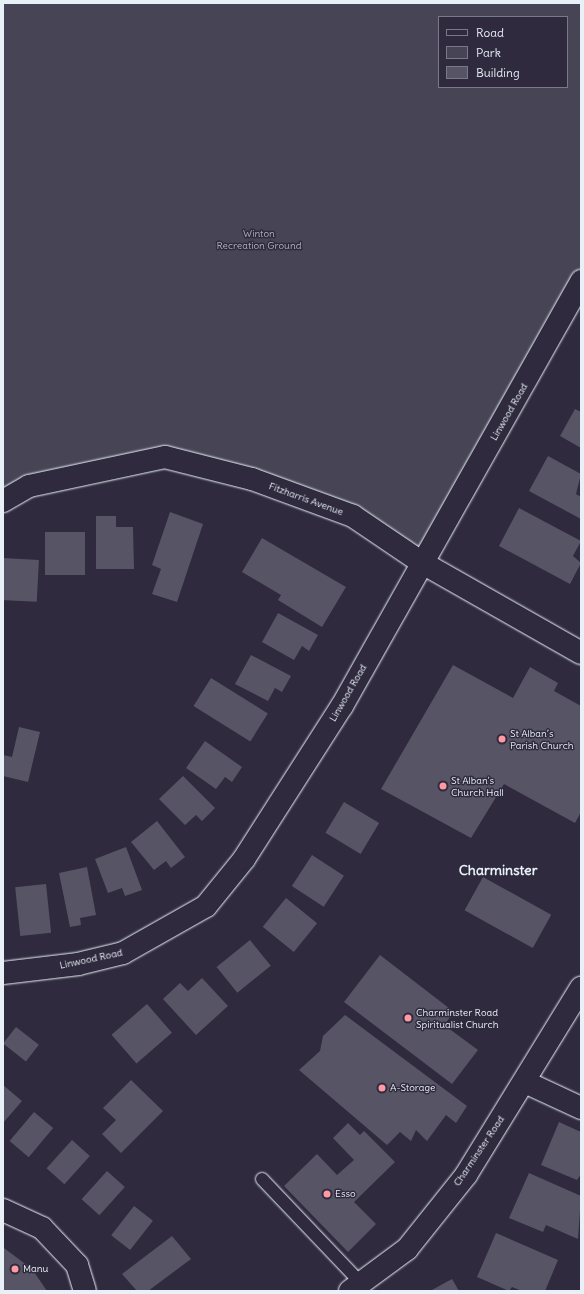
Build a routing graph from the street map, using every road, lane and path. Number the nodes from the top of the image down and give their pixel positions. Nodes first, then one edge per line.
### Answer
1 (581, 281) edge
2 (3, 501) edge
3 (421, 562) junction
4 (581, 653) edge
5 (3, 973) edge
6 (581, 988) edge
7 (525, 1082) junction
8 (581, 1108) edge
9 (262, 1179) dead end
10 (3, 1210) edge
11 (356, 1287) edge
12 (85, 1291) edge

1 - 3 street, Linwood Road
2 - 3 street, Fitzharris Avenue
3 - 4 street, Fitzharris Avenue
3 - 5 street, Linwood Road
6 - 7 street, Charminster Road
7 - 8 street
7 - 11 street, Charminster Road
9 - 11 lane
10 - 12 street

